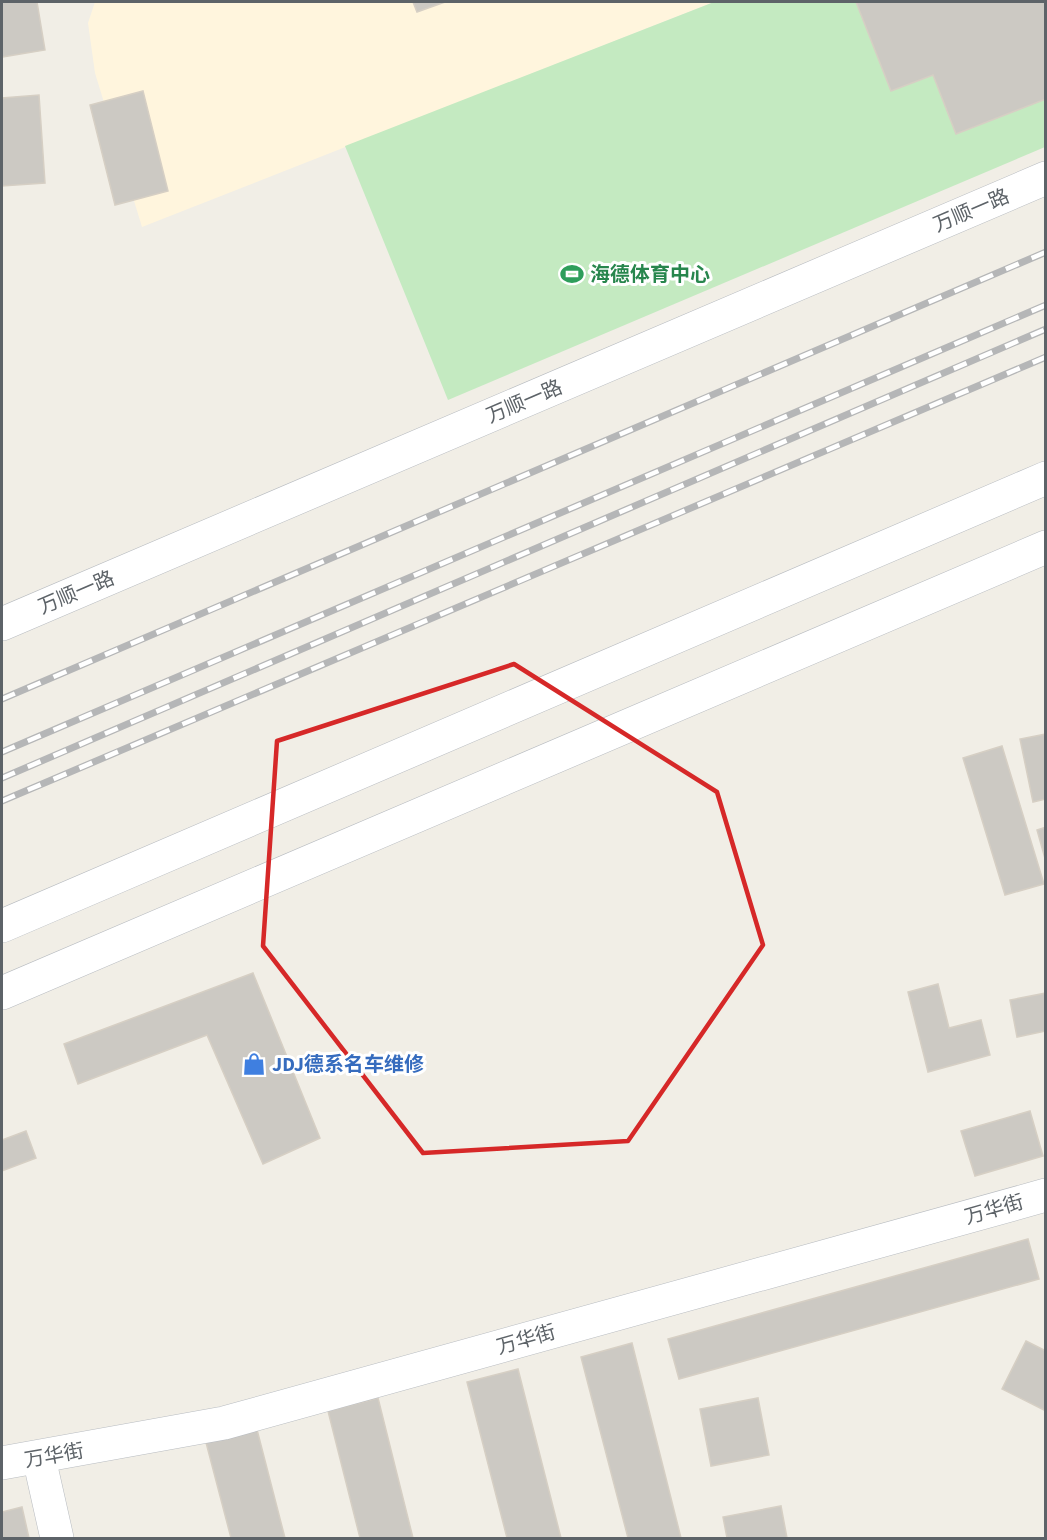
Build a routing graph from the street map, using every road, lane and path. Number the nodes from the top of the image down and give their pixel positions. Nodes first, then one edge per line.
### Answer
1 (1046, 178) edge
2 (1046, 478) edge
3 (1046, 547) edge
4 (2, 624) edge
5 (2, 926) edge
6 (2, 993) edge
7 (1046, 1195) edge
8 (39, 1458) junction
9 (2, 1463) edge
10 (57, 1539) edge

1 - 4 street, 万顺一路
2 - 5 street
3 - 6 street
7 - 8 street, 万华街
8 - 9 street, 万华街
8 - 10 street

